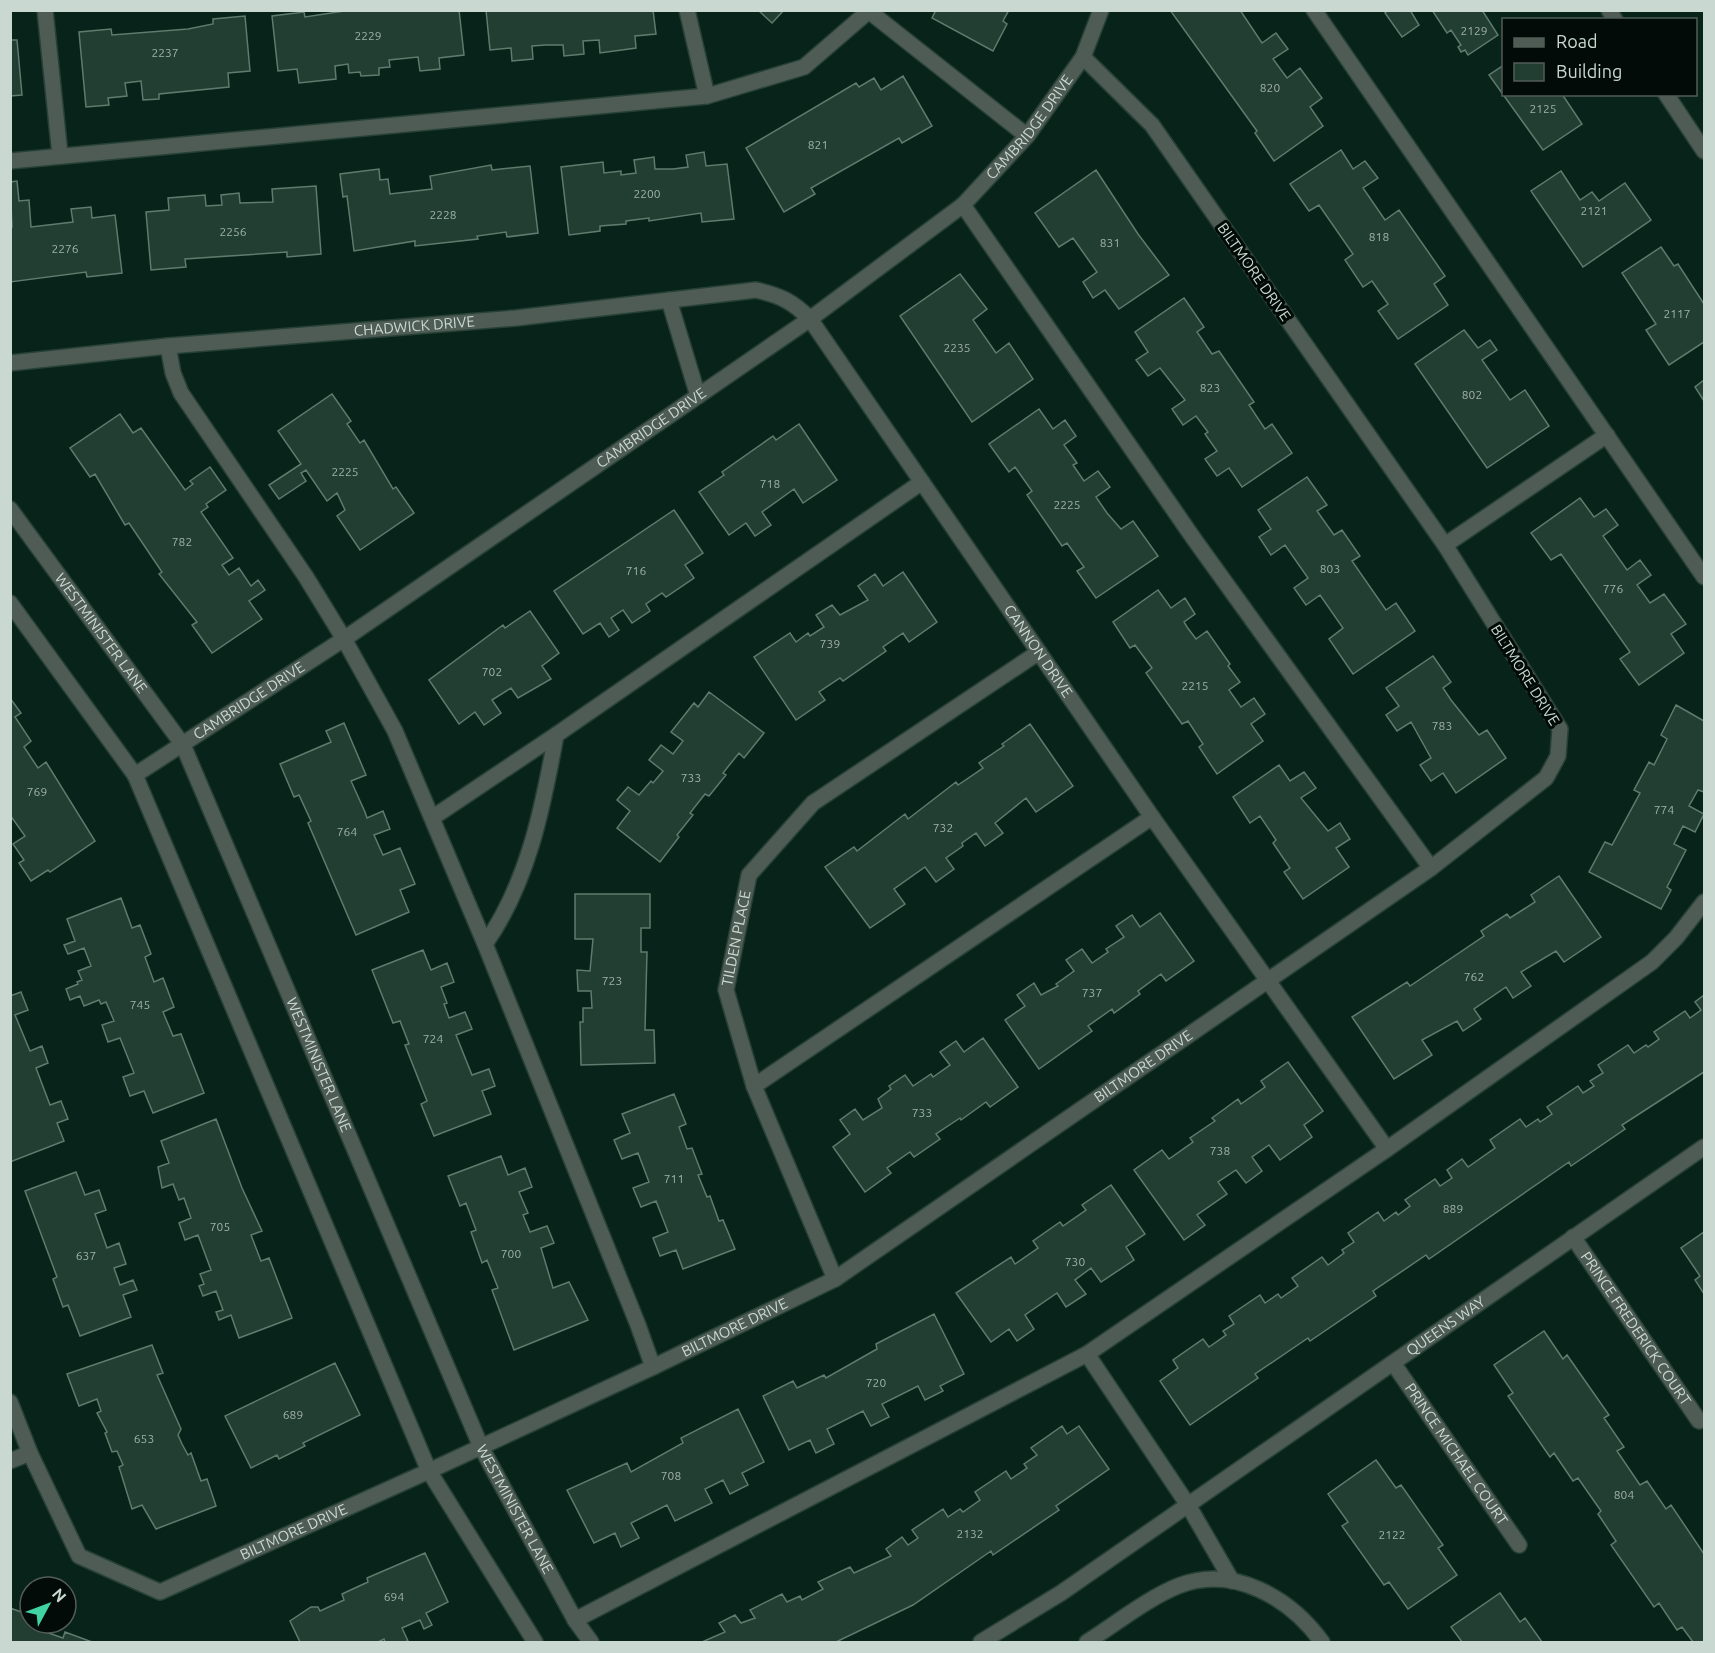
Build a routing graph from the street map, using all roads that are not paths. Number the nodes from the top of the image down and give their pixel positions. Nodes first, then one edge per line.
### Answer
1 (45, 10) edge
2 (687, 10) edge
3 (1101, 10) edge
4 (1314, 10) edge
5 (870, 11) edge
6 (1083, 57) junction
7 (707, 96) junction
8 (1667, 96) edge
9 (1027, 136) junction
10 (1704, 151) edge
11 (60, 155) junction
12 (10, 161) edge
13 (963, 205) junction
14 (669, 300) junction
15 (810, 319) junction
16 (168, 346) junction
17 (10, 363) edge
18 (698, 396) junction
19 (1607, 435) junction
20 (922, 482) junction
21 (10, 509) edge
22 (1445, 545) junction
23 (1704, 577) edge
24 (10, 603) edge
25 (344, 639) junction
26 (1039, 652) junction
27 (556, 735) junction
28 (183, 745) junction
29 (135, 775) junction
30 (1152, 817) junction
31 (432, 818) junction
32 (1431, 868) junction
33 (1704, 902) edge
34 (484, 944) junction
35 (1270, 981) junction
36 (754, 1086) junction
37 (1704, 1147) edge
38 (1387, 1149) junction
39 (1573, 1237) junction
40 (835, 1279) junction
41 (1087, 1354) junction
42 (1394, 1363) junction
43 (653, 1367) junction
44 (10, 1402) edge
45 (1699, 1421) dead end
46 (481, 1447) junction
47 (30, 1453) junction
48 (10, 1461) edge
49 (429, 1472) junction
50 (1188, 1505) junction
51 (1519, 1545) dead end
52 (1232, 1581) junction
53 (576, 1620) junction
54 (535, 1642) edge
55 (591, 1642) edge
56 (981, 1642) edge
57 (1087, 1642) edge
58 (1322, 1642) edge

1 - 11 street
2 - 7 street
3 - 6 street, CAMBRIDGE DRIVE
4 - 19 street
5 - 7 street
5 - 9 street
6 - 9 street, CAMBRIDGE DRIVE
6 - 22 street, BILTMORE DRIVE
7 - 11 street
8 - 10 street
9 - 13 street, CAMBRIDGE DRIVE
11 - 12 street
13 - 15 street, CAMBRIDGE DRIVE
13 - 32 street
14 - 15 street, CHADWICK DRIVE
14 - 16 street, CHADWICK DRIVE
14 - 18 street
15 - 18 street, CAMBRIDGE DRIVE
15 - 20 street, CANNON DRIVE
16 - 17 street, CHADWICK DRIVE
16 - 25 street
18 - 25 street, CAMBRIDGE DRIVE
19 - 22 street
19 - 23 street
20 - 26 street, CANNON DRIVE
20 - 27 street
21 - 28 street, WESTMINISTER LANE
22 - 32 street, BILTMORE DRIVE
24 - 29 street
25 - 28 street, CAMBRIDGE DRIVE
25 - 31 street
26 - 30 street, CANNON DRIVE
26 - 36 street, TILDEN PLACE
27 - 31 street
27 - 34 street
28 - 29 street, CAMBRIDGE DRIVE
28 - 46 street, WESTMINISTER LANE
29 - 49 street
30 - 35 street, CANNON DRIVE
30 - 36 street
31 - 34 street
32 - 35 street, BILTMORE DRIVE
33 - 38 street
34 - 43 street
35 - 38 street, CANNON DRIVE
35 - 40 street, BILTMORE DRIVE
36 - 40 street, TILDEN PLACE
37 - 39 street, QUEENS WAY
38 - 41 street
39 - 42 street, QUEENS WAY
39 - 45 street, PRINCE FREDERICK COURT
40 - 43 street, BILTMORE DRIVE
41 - 50 street
41 - 53 street
42 - 50 street, QUEENS WAY
42 - 51 street, PRINCE MICHAEL COURT
43 - 46 street, BILTMORE DRIVE
44 - 47 street, BILTMORE DRIVE
46 - 49 street, BILTMORE DRIVE
46 - 53 street, WESTMINISTER LANE
47 - 48 street
47 - 49 street, BILTMORE DRIVE
49 - 54 street
50 - 52 street
50 - 56 street, QUEENS WAY
52 - 57 street
52 - 58 street
53 - 55 street, WESTMINISTER LANE

